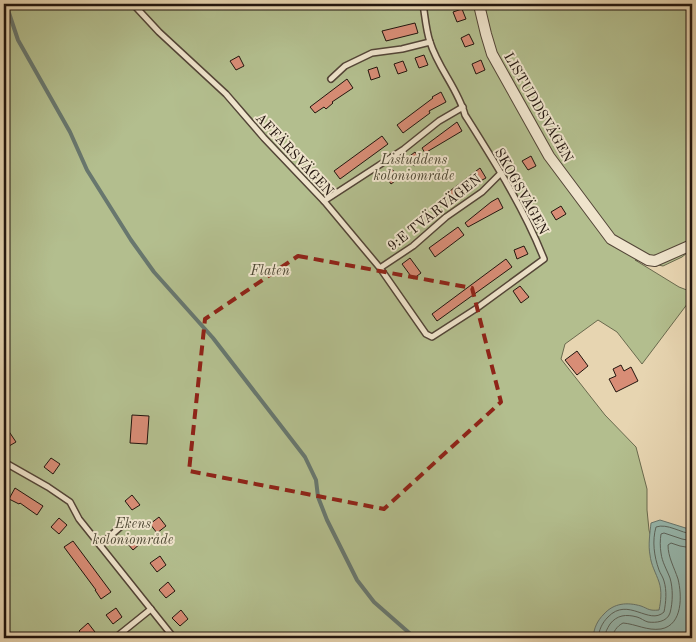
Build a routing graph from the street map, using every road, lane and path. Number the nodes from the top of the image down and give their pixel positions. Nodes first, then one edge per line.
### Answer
1 (133, 4) edge
2 (423, 4) edge
3 (480, 4) edge
4 (430, 42) junction
5 (331, 79) dead end
6 (463, 107) junction
7 (502, 173) junction
8 (324, 201) junction
9 (692, 244) edge
10 (380, 268) junction
11 (426, 334) joint
12 (4, 462) edge
13 (126, 522) dead end
14 (100, 545) junction
15 (151, 609) junction
16 (115, 638) edge
17 (174, 638) edge

1 - 8 lane, AFFÄRSVÄGEN
2 - 4 lane, SKOGSVÄGEN
3 - 9 street, LISTUDDSVÄGEN
4 - 5 lane
4 - 6 lane, SKOGSVÄGEN
6 - 7 lane, SKOGSVÄGEN
6 - 8 lane
7 - 10 lane, 9:E TVÄRVÄGEN
7 - 11 lane, SKOGSVÄGEN
8 - 10 lane, AFFÄRSVÄGEN
10 - 11 lane, AFFÄRSVÄGEN
12 - 14 lane
13 - 14 lane
14 - 15 lane
15 - 16 lane
15 - 17 lane

